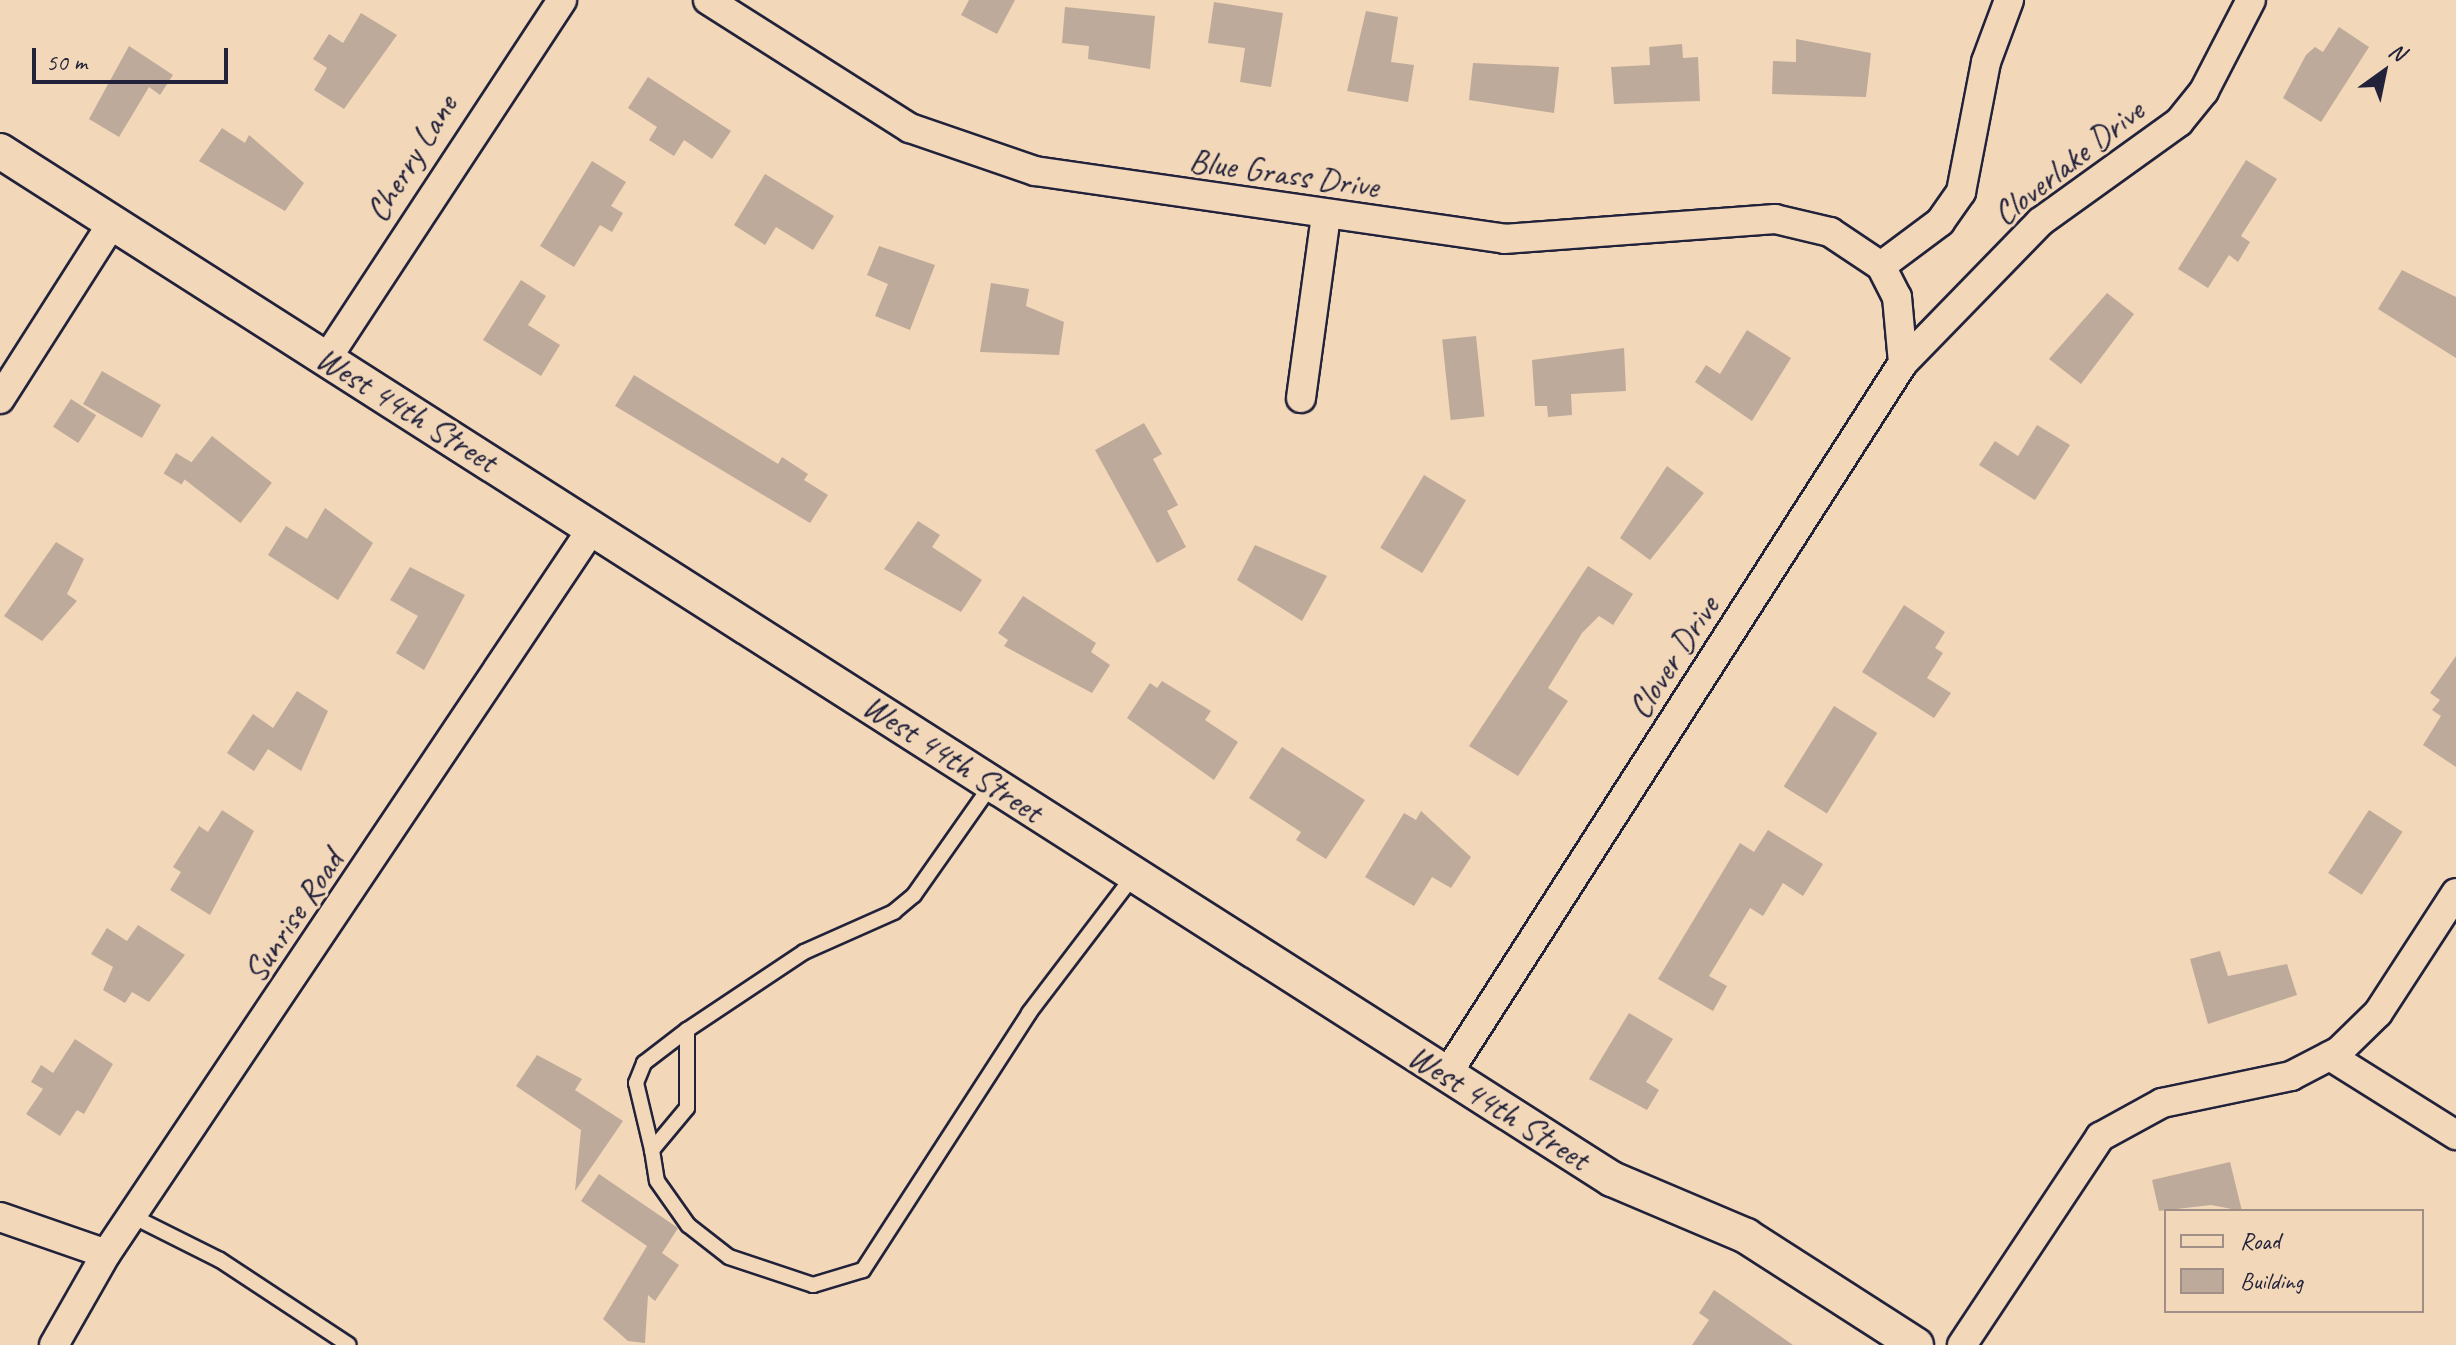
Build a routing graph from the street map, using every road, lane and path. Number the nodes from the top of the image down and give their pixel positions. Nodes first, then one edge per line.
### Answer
1 (562, 0) edge
2 (708, 0) edge
3 (2009, 0) edge
4 (2251, 0) edge
5 (0, 151) edge
6 (1326, 215) junction
7 (112, 223) junction
8 (1881, 266) junction
9 (327, 358) junction
10 (1903, 363) junction
11 (1301, 398) dead end
12 (0, 399) edge
13 (593, 527) junction
14 (992, 784) junction
15 (1134, 874) junction
16 (2456, 893) edge
17 (687, 1030) junction
18 (2330, 1056) junction
19 (1447, 1074) junction
20 (2456, 1135) edge
21 (652, 1150) junction
22 (132, 1216) junction
23 (0, 1217) edge
24 (106, 1254) junction
25 (54, 1345) edge
26 (349, 1345) edge
27 (1916, 1345) edge
28 (1962, 1345) edge

1 - 9 street, Cherry Lane
2 - 6 street, Blue Grass Drive
3 - 8 street, Cloverlake Drive
4 - 10 street, Cloverlake Drive
5 - 7 street, West 44th Street
6 - 8 street, Blue Grass Drive
6 - 11 street
7 - 9 street, West 44th Street
7 - 12 street
8 - 10 street
9 - 13 street, West 44th Street
10 - 19 street, Clover Drive
13 - 14 street, West 44th Street
13 - 22 street, Sunrise Road
14 - 15 street, West 44th Street
14 - 17 lane
15 - 19 street, West 44th Street
15 - 21 lane
16 - 18 street
17 - 21 lane
17 - 21 lane
18 - 20 street
18 - 28 street
19 - 27 street, West 44th Street
22 - 24 street, Sunrise Road
22 - 26 lane
23 - 24 street
24 - 25 street, Sunrise Road

